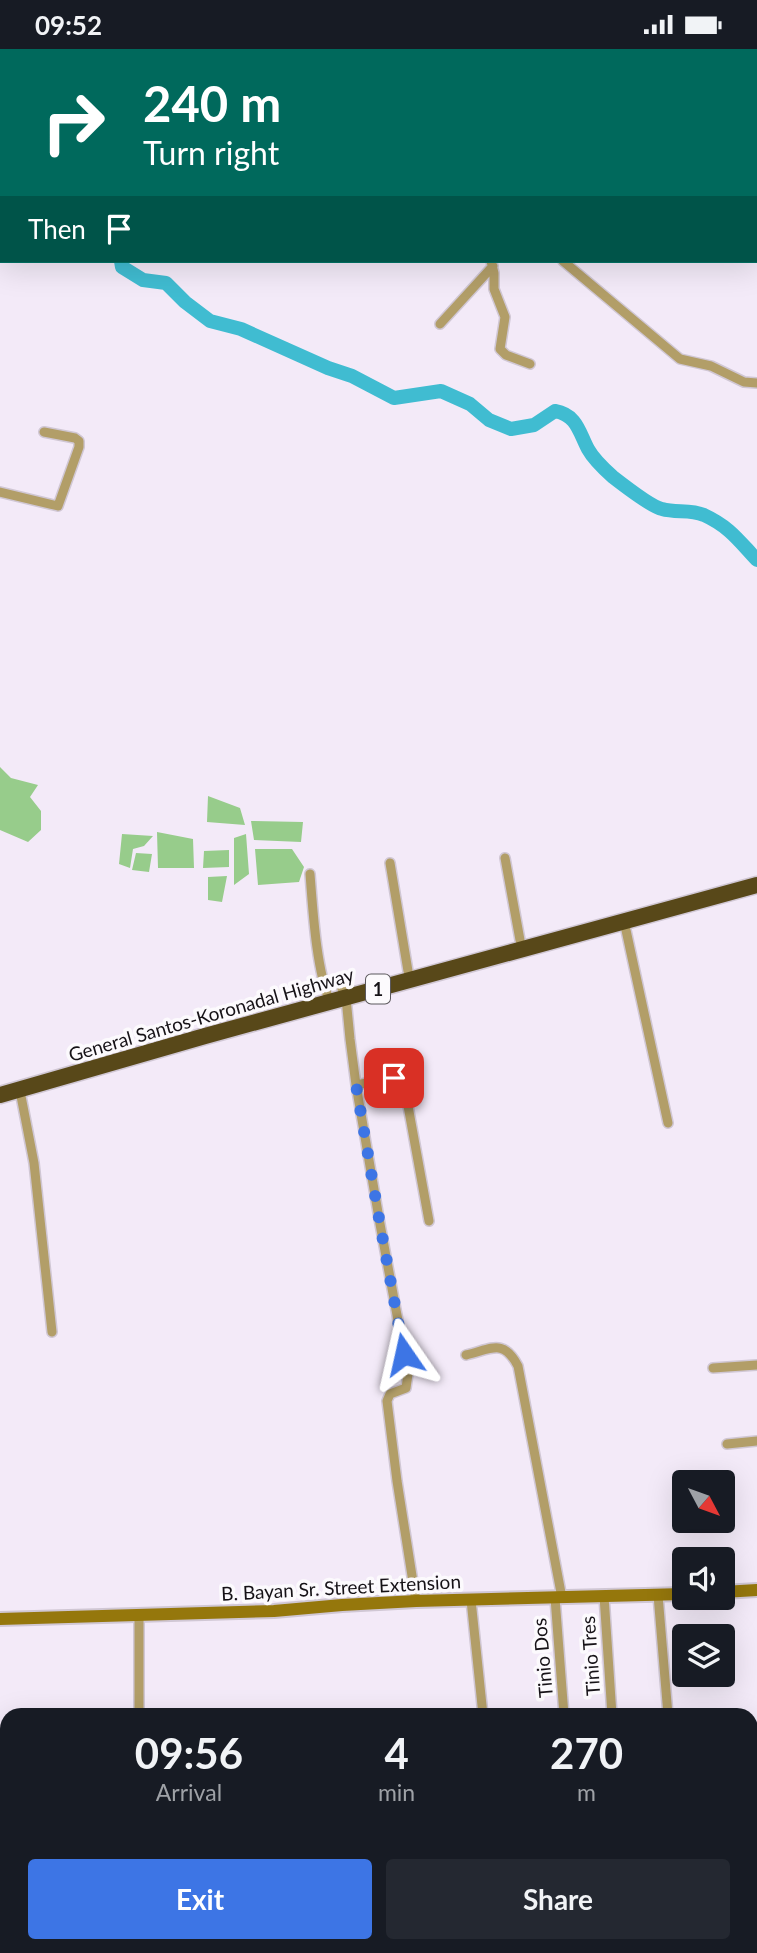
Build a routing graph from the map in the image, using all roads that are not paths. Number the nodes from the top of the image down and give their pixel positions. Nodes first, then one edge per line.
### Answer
1 (565, 263) edge
2 (492, 264) edge
3 (440, 324) dead end
4 (530, 364) dead end
5 (757, 383) edge
6 (44, 432) dead end
7 (0, 492) edge
8 (505, 857) dead end
9 (390, 863) dead end
10 (310, 874) dead end
11 (750, 882) edge
12 (624, 921) junction
13 (520, 940) junction
14 (408, 971) junction
15 (336, 996) junction
16 (356, 1085) junction
17 (0, 1086) edge
18 (20, 1091) junction
19 (0, 1095) edge
20 (668, 1123) dead end
21 (429, 1221) dead end
22 (52, 1332) dead end
23 (466, 1355) dead end
24 (757, 1365) edge
25 (713, 1368) dead end
26 (757, 1441) edge
27 (727, 1444) dead end
28 (757, 1590) edge
29 (735, 1591) edge
30 (672, 1594) edge
31 (658, 1595) junction
32 (604, 1596) junction
33 (558, 1598) junction
34 (471, 1600) junction
35 (416, 1601) junction
36 (139, 1614) junction
37 (0, 1619) edge
38 (139, 1708) edge
39 (482, 1708) edge
40 (564, 1708) edge
41 (612, 1708) edge
42 (667, 1708) edge

1 - 5 street
2 - 3 street
2 - 4 street
6 - 7 street
8 - 13 street
9 - 14 street
10 - 15 street
11 - 12 highway, General Santos-Koronadal Highway / 1
11 - 13 highway, General Santos-Koronadal Highway / 1
12 - 15 highway, General Santos-Koronadal Highway / 1
12 - 20 street
13 - 14 highway, General Santos-Koronadal Highway / 1
14 - 15 highway, General Santos-Koronadal Highway / 1
15 - 16 street
15 - 17 highway, General Santos-Koronadal Highway / 1
15 - 18 highway, General Santos-Koronadal Highway / 1
16 - 21 street
16 - 35 street
18 - 19 highway, General Santos-Koronadal Highway / 1
18 - 22 street
23 - 33 street, Tinio Dos
24 - 25 street
26 - 27 street
28 - 29 street
30 - 31 street, B. Bayan Sr. Street Extension
31 - 32 street, B. Bayan Sr. Street Extension
31 - 42 street
32 - 33 street, B. Bayan Sr. Street Extension
32 - 41 street, Tinio Tres
33 - 34 street, B. Bayan Sr. Street Extension
33 - 40 street, Tinio Dos
34 - 35 street, B. Bayan Sr. Street Extension
34 - 39 street
35 - 36 street, B. Bayan Sr. Street Extension
36 - 37 street, B. Bayan Sr. Street Extension
36 - 38 street

